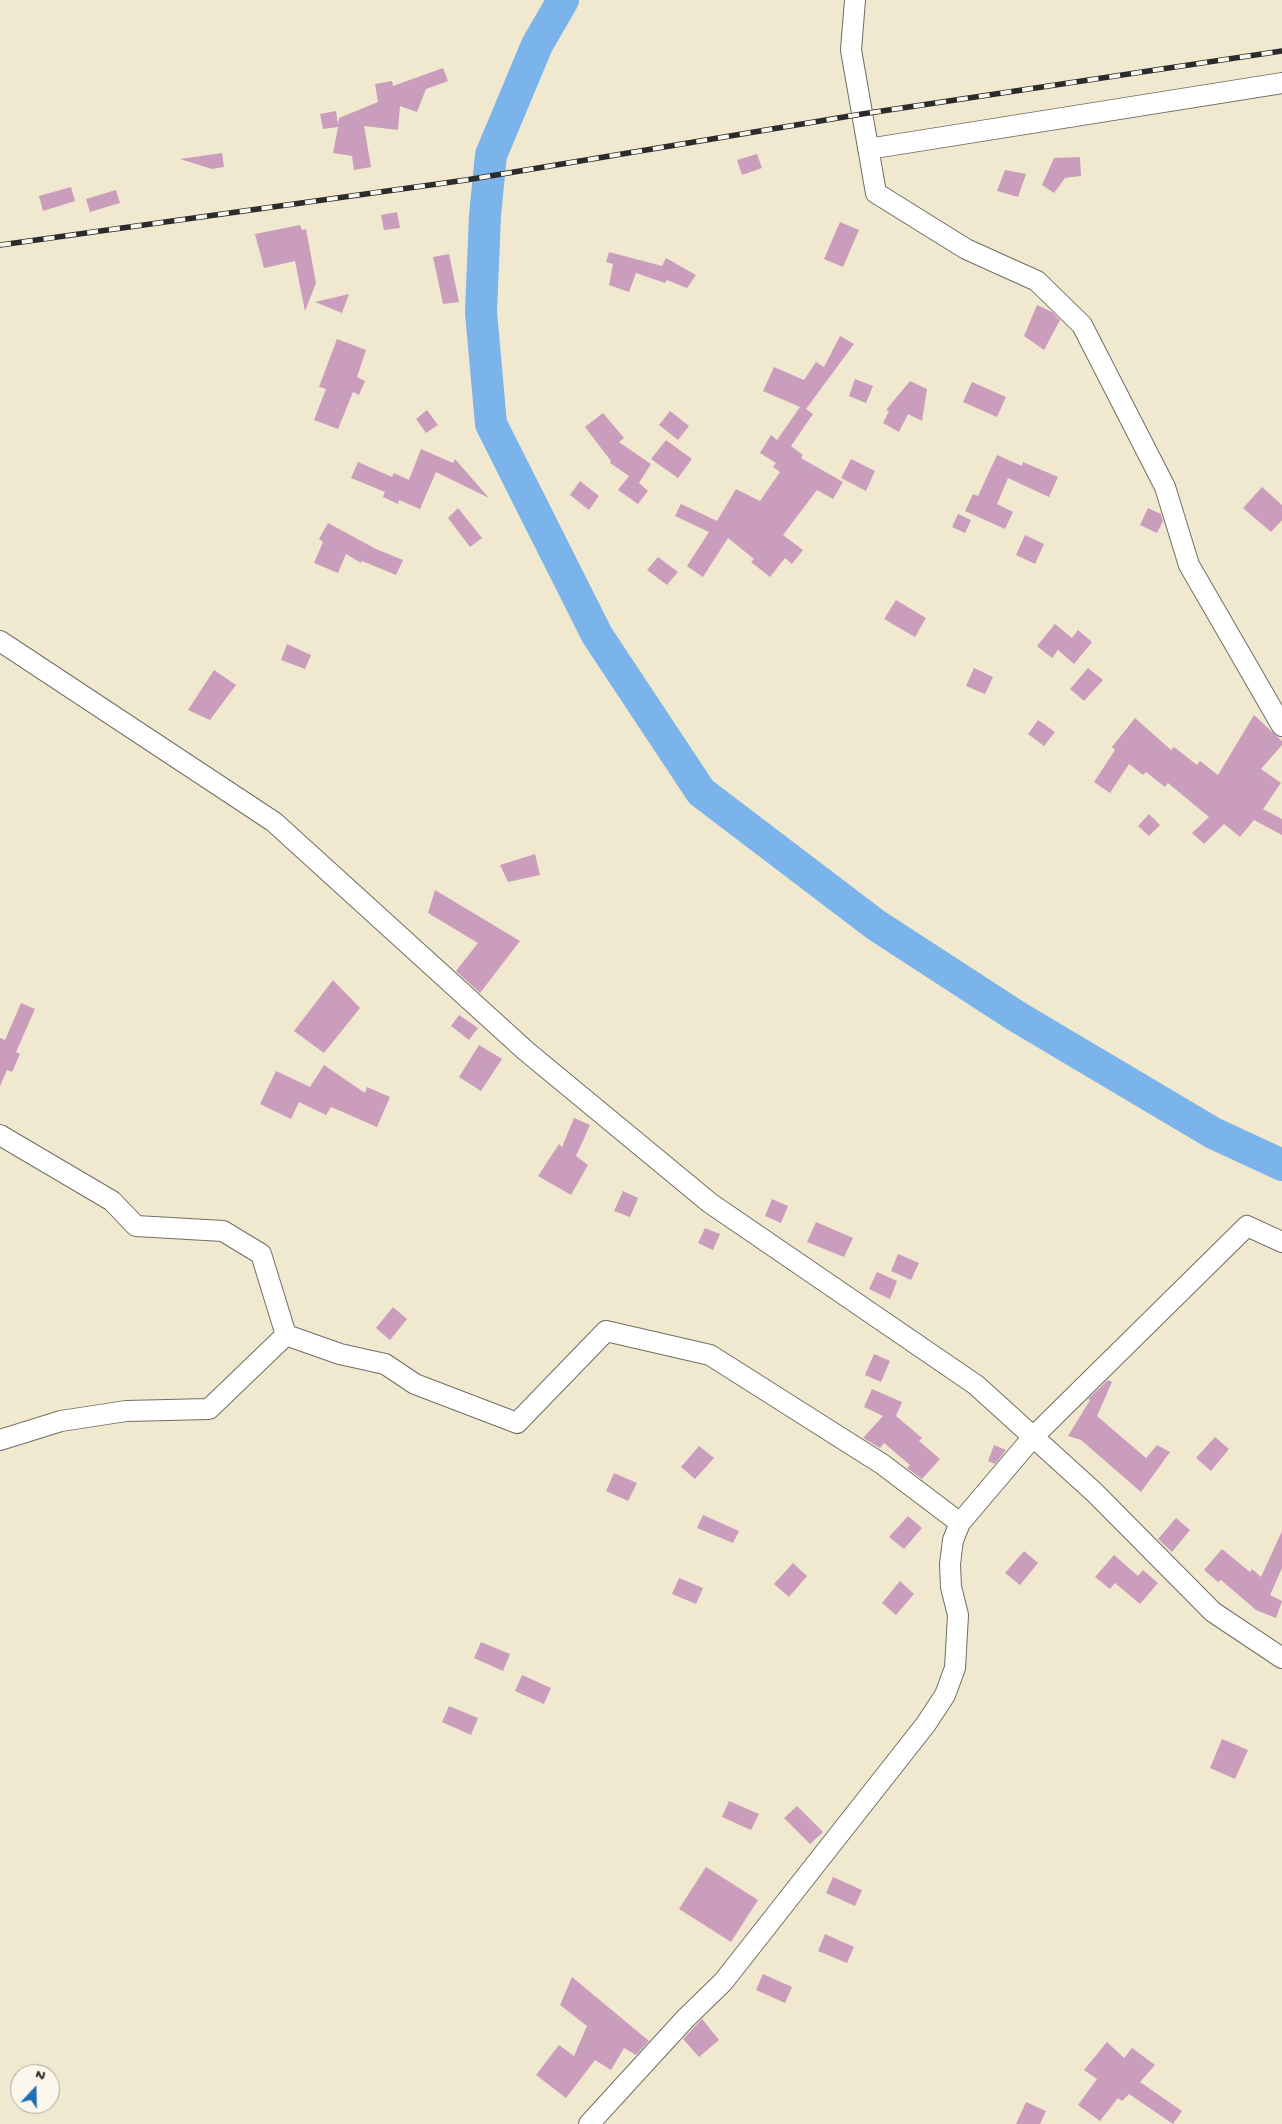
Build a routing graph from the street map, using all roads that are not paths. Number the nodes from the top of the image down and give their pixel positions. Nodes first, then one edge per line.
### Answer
1 (855, 0) edge
2 (1282, 82) edge
3 (868, 149) junction
4 (0, 641) edge
5 (1282, 726) edge
6 (0, 1135) edge
7 (1282, 1242) edge
8 (286, 1335) junction
9 (1033, 1437) junction
10 (0, 1440) edge
11 (960, 1523) junction
12 (1282, 1658) edge
13 (589, 2124) edge

1 - 3 street
2 - 3 street
3 - 5 street
4 - 9 street
6 - 8 street
7 - 9 street
8 - 10 street
8 - 11 street
9 - 11 street
9 - 12 street
11 - 13 street

